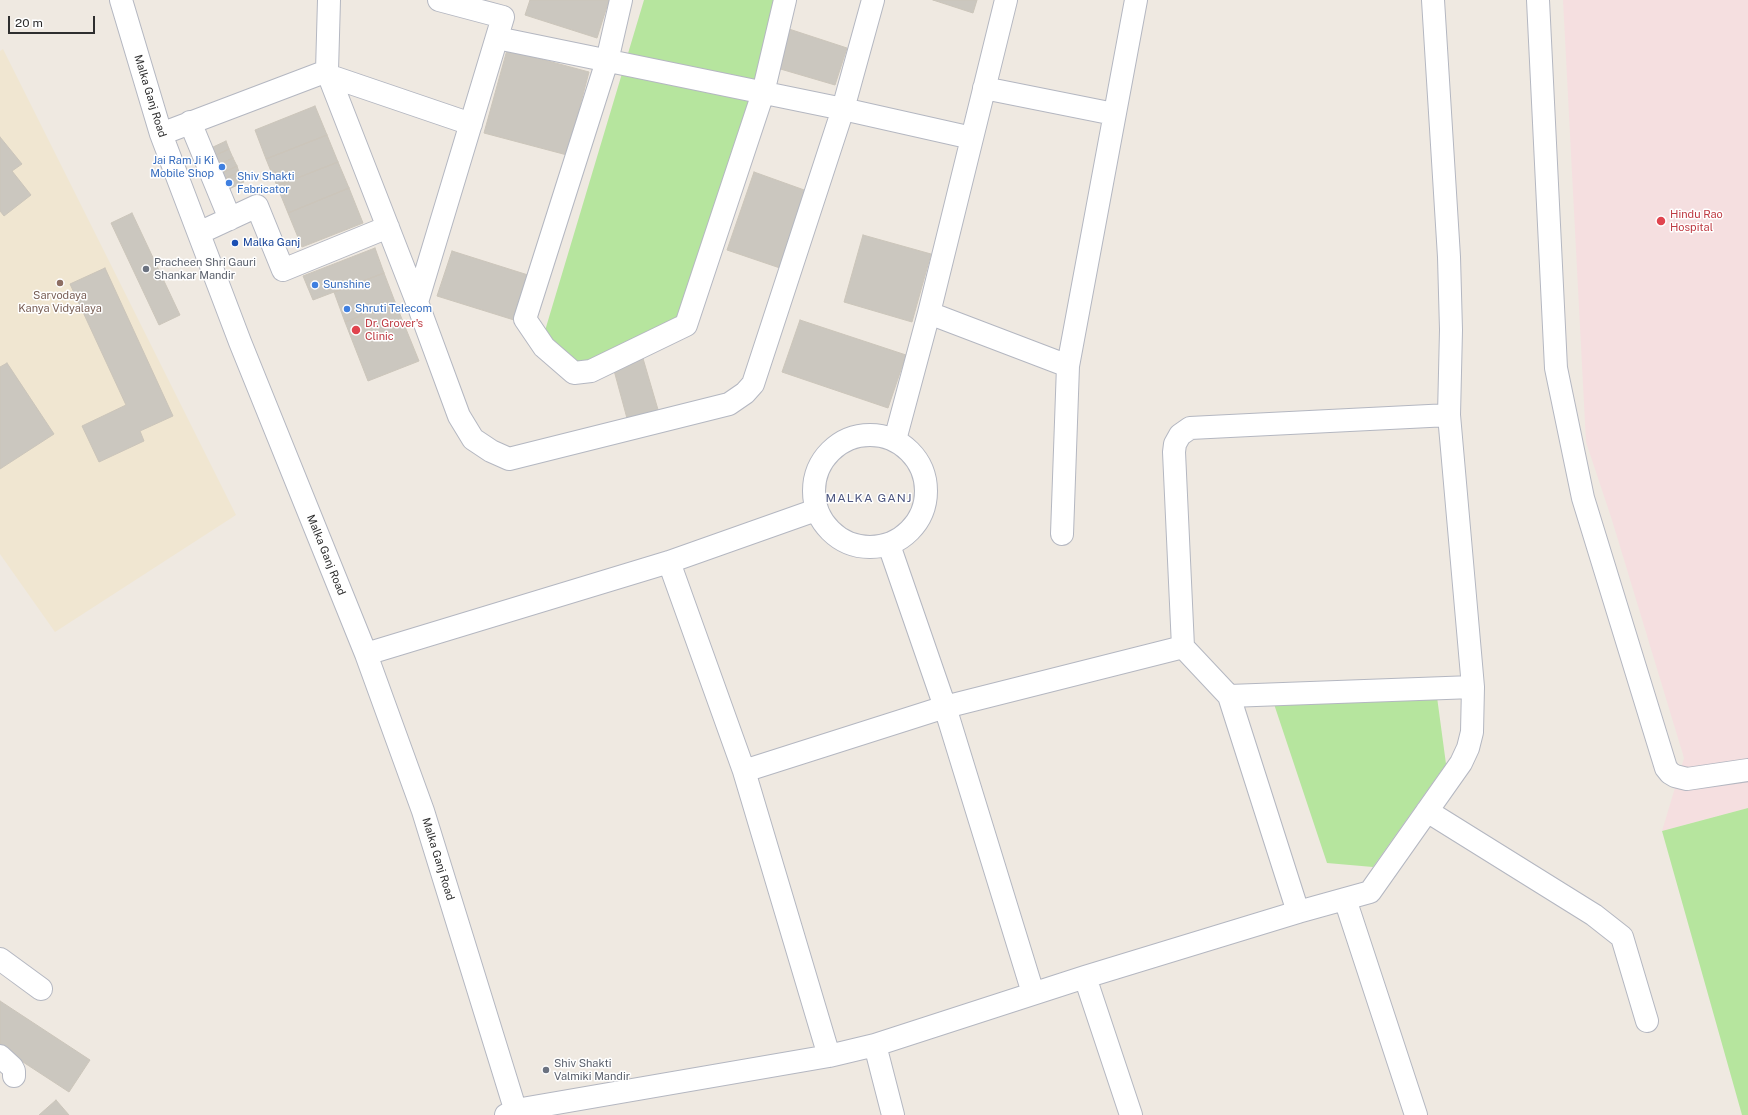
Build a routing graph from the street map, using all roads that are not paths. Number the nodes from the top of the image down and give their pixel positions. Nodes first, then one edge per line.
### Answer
1 (121, 0) edge
2 (329, 0) edge
3 (439, 0) edge
4 (622, 0) edge
5 (784, 0) edge
6 (873, 0) edge
7 (1006, 0) edge
8 (1136, 0) edge
9 (1433, 0) edge
10 (1538, 0) edge
11 (497, 38) junction
12 (607, 60) junction
13 (328, 74) junction
14 (984, 88) junction
15 (763, 93) junction
16 (843, 109) junction
17 (1114, 114) junction
18 (190, 122) junction
19 (471, 124) junction
20 (160, 134) junction
21 (972, 138) junction
22 (230, 219) junction
23 (388, 226) junction
24 (199, 233) junction
25 (417, 302) junction
26 (929, 314) junction
27 (1068, 366) junction
28 (1449, 415) junction
29 (895, 440) junction
30 (816, 510) junction
31 (1062, 534) dead end
32 (889, 545) junction
33 (669, 562) junction
34 (1183, 647) junction
35 (366, 654) junction
36 (1473, 687) junction
37 (1229, 696) junction
38 (945, 707) junction
39 (1748, 770) edge
40 (744, 771) junction
41 (1427, 810) junction
42 (1345, 899) junction
43 (1298, 912) junction
44 (0, 959) edge
45 (1085, 977) junction
46 (41, 989) dead end
47 (1033, 994) junction
48 (1647, 1021) dead end
49 (875, 1045) junction
50 (0, 1056) edge
51 (829, 1056) junction
52 (14, 1076) dead end
53 (513, 1113) edge
54 (893, 1115) edge
55 (1131, 1115) edge
56 (1416, 1115) edge

1 - 20 street, Malka Ganj Road
2 - 13 street
3 - 11 street
4 - 12 street
5 - 15 street
6 - 16 street
7 - 14 street
8 - 17 street
9 - 28 street
10 - 39 street
11 - 12 street
11 - 19 street
12 - 15 street
12 - 15 street
13 - 18 street
13 - 19 street
13 - 23 street
14 - 17 street
14 - 21 street
15 - 16 street
16 - 21 street
16 - 25 street
17 - 27 street
18 - 20 street
18 - 22 street
19 - 25 street
20 - 24 street, Malka Ganj Road
21 - 26 street
22 - 23 street
22 - 24 street
23 - 25 street
24 - 35 street, Malka Ganj Road
26 - 27 street
26 - 29 street
27 - 31 street
28 - 34 street
28 - 36 street
29 - 30 street
29 - 32 street
30 - 32 street
30 - 33 street
32 - 38 street
33 - 35 street
33 - 40 street
34 - 37 street
34 - 38 street
35 - 53 street, Malka Ganj Road
36 - 37 street
36 - 41 street
37 - 43 street
38 - 40 street
38 - 47 street
40 - 51 street
41 - 42 street
41 - 48 street
42 - 43 street
42 - 56 street
43 - 45 street
44 - 46 street
45 - 47 street
45 - 55 street
47 - 49 street
49 - 51 street
49 - 54 street
50 - 52 street
51 - 53 street

